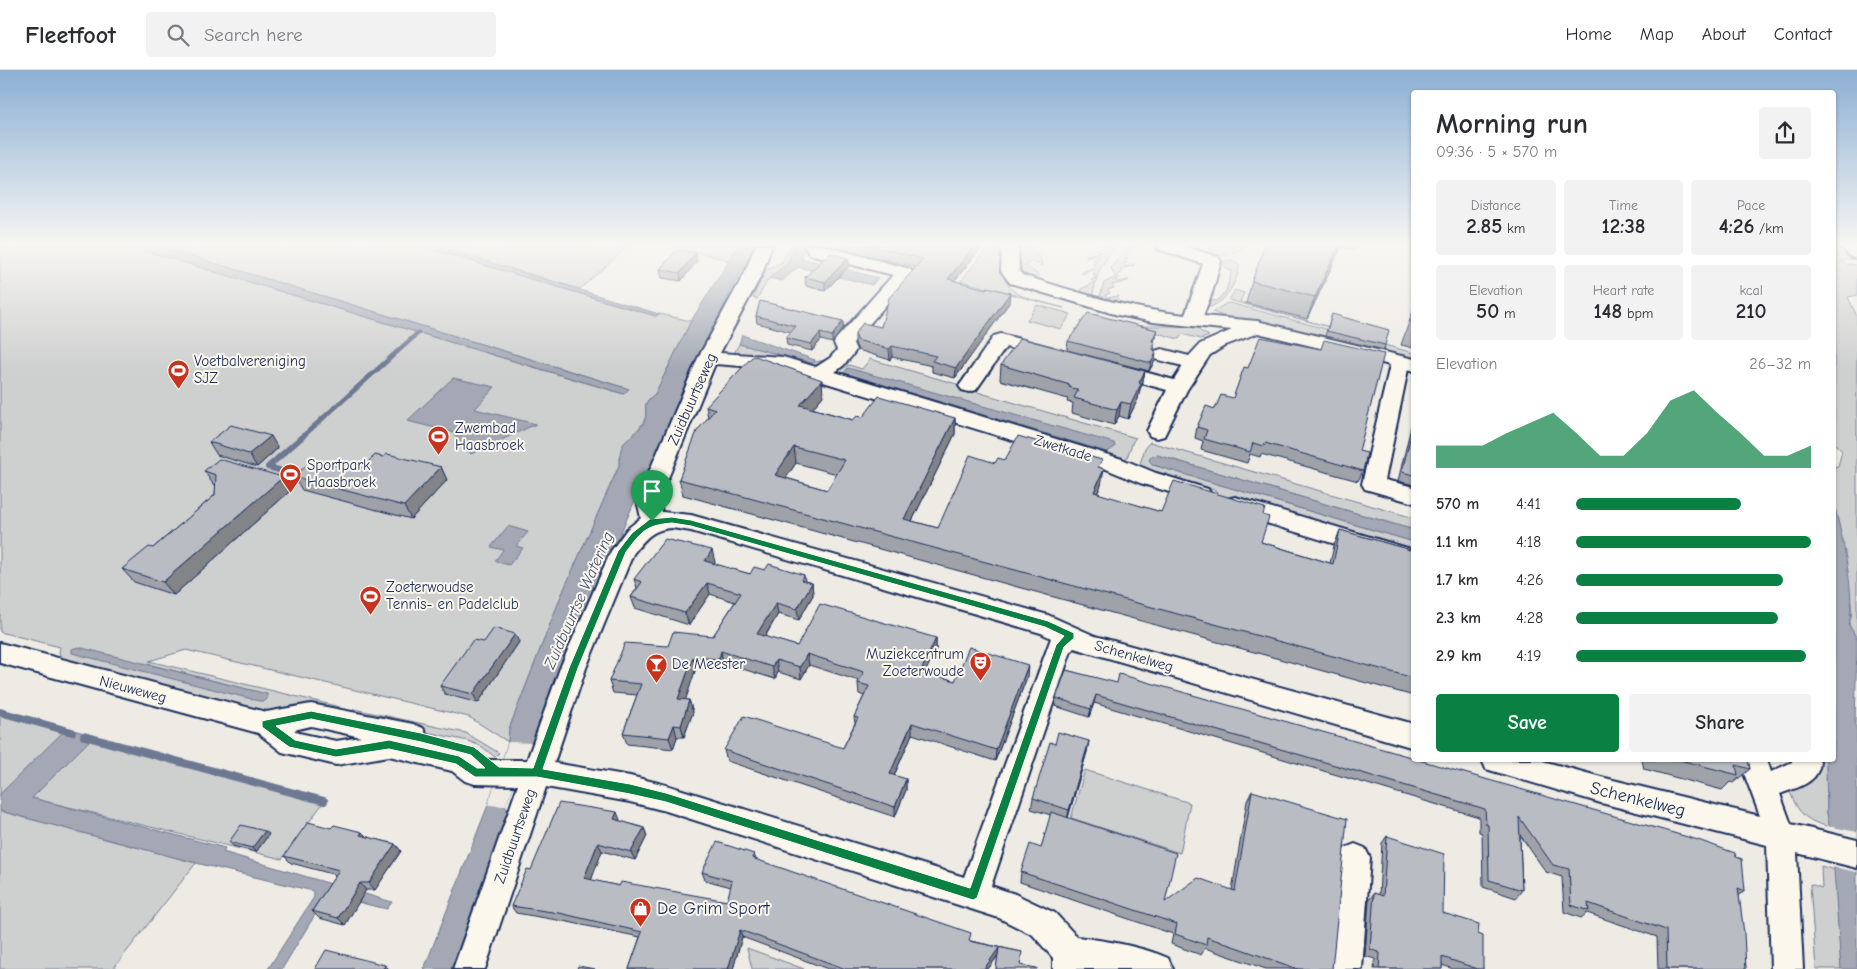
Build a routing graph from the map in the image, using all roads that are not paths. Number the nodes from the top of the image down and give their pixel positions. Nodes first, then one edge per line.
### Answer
1 (746, 287) edge
2 (892, 287) edge
3 (1042, 287) edge
4 (1205, 287) edge
5 (1192, 320) junction
6 (1257, 327) junction
7 (1162, 355) dead end
8 (1059, 356) edge
9 (708, 358) junction
10 (1193, 362) junction
11 (1407, 363) edge
12 (1096, 365) edge
13 (819, 374) junction
14 (969, 386) dead end
15 (1178, 387) junction
16 (1157, 431) dead end
17 (1411, 494) edge
18 (652, 521) junction
19 (1411, 558) edge
20 (1071, 636) junction
21 (0, 653) edge
22 (1411, 735) edge
23 (1503, 762) edge
24 (1754, 762) edge
25 (1806, 762) edge
26 (519, 772) junction
27 (1763, 788) junction
28 (1781, 835) junction
29 (1857, 854) edge
30 (1355, 858) dead end
31 (973, 894) junction
32 (1069, 961) edge
33 (469, 969) edge
34 (1157, 969) edge
35 (1346, 969) edge
36 (1787, 969) edge

1 - 9 street, Zuidbuurtseweg
2 - 13 street
3 - 5 street
4 - 5 street
5 - 6 street
6 - 10 street
6 - 11 street
7 - 10 street
8 - 14 street
9 - 13 street, Zwetkade
9 - 18 street, Zuidbuurtseweg
10 - 15 street
11 - 17 street
12 - 15 street
13 - 19 street, Zwetkade
15 - 16 street
18 - 20 street, Schenkelweg
18 - 26 street, Zuidbuurtseweg
20 - 22 street, Schenkelweg
20 - 31 street
21 - 26 street, Nieuweweg
23 - 28 street, Schenkelweg
24 - 27 street
25 - 27 street
26 - 31 street, Nieuweweg
26 - 33 street, Zuidbuurtseweg
27 - 28 street
28 - 29 street, Schenkelweg
28 - 36 street
30 - 35 street
31 - 32 street, Nieuweweg
32 - 34 street

